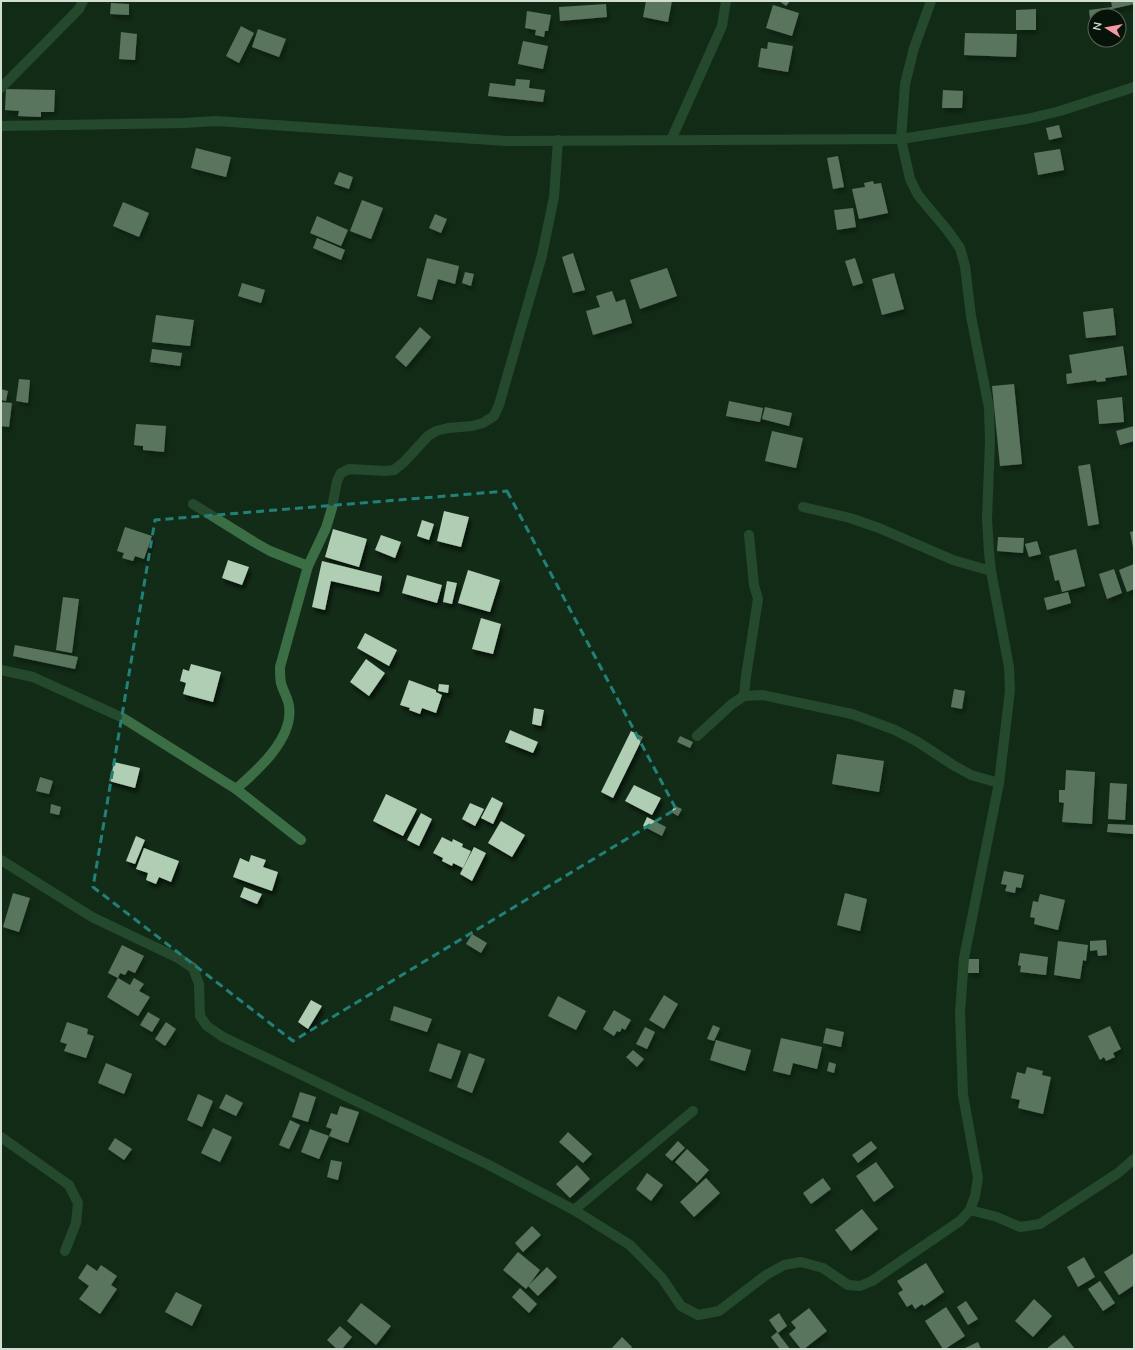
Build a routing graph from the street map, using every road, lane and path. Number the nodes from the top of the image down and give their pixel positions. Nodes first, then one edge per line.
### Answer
1 (83, 1) edge
2 (726, 1) edge
3 (931, 1) edge
4 (1134, 87) edge
5 (1, 88) edge
6 (1, 126) edge
7 (901, 139) junction
8 (558, 140) junction
9 (671, 140) junction
10 (193, 504) dead end
11 (803, 507) dead end
12 (749, 535) dead end
13 (308, 566) junction
14 (991, 571) junction
15 (1, 670) edge
16 (744, 696) junction
17 (697, 736) dead end
18 (999, 783) junction
19 (236, 789) junction
20 (301, 840) dead end
21 (1, 860) edge
22 (693, 1111) dead end
23 (1, 1137) edge
24 (1134, 1159) edge
25 (574, 1210) junction
26 (970, 1210) junction
27 (65, 1251) dead end

1 - 5 street
2 - 9 street
3 - 7 street
4 - 7 street
6 - 8 street
7 - 9 street
7 - 14 street
8 - 9 street
8 - 13 street
10 - 13 street
11 - 14 street
12 - 16 street
13 - 19 street
14 - 18 street
15 - 19 street
16 - 17 street
16 - 18 street
18 - 26 street
19 - 20 street
21 - 25 street
22 - 25 street
23 - 27 street
24 - 26 street
25 - 26 street

